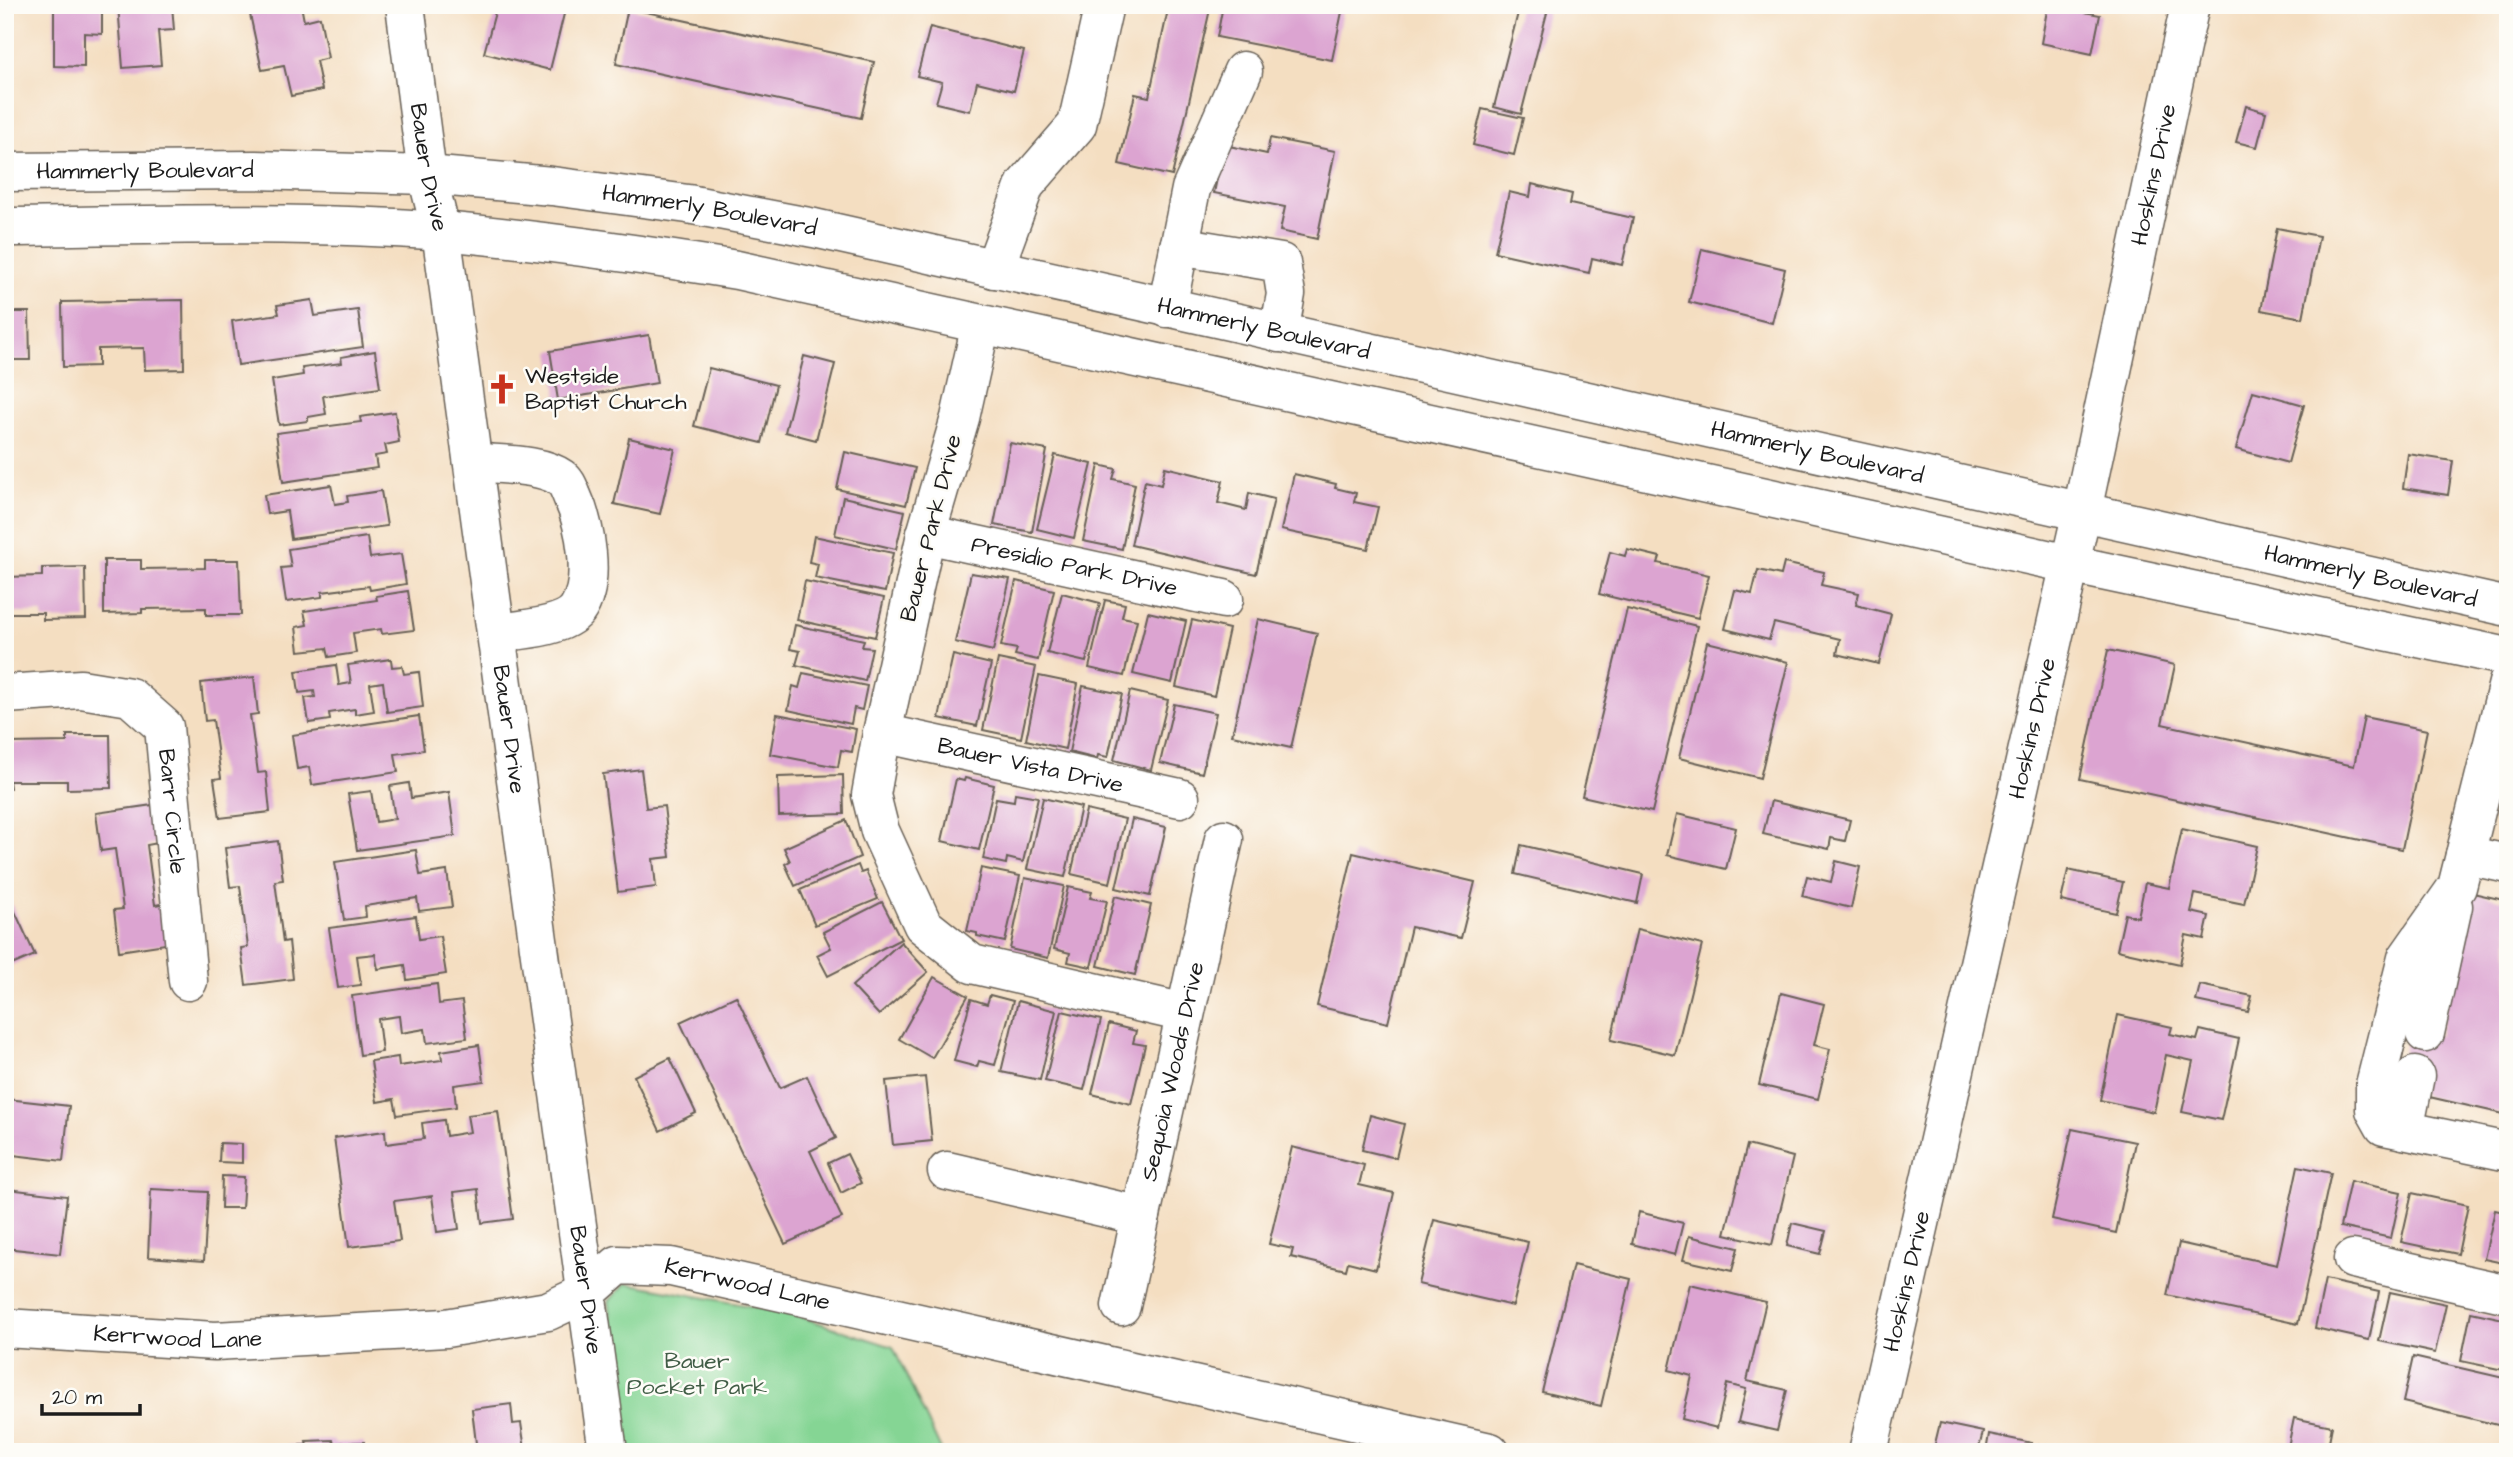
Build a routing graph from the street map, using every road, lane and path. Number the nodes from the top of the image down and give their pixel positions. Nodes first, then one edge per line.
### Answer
1 (405, 5) edge
2 (1104, 5) edge
3 (2190, 5) edge
4 (1243, 71) dead end
5 (5, 172) edge
6 (427, 175) junction
7 (5, 227) edge
8 (441, 231) junction
9 (1179, 246) junction
10 (994, 270) junction
11 (1167, 308) junction
12 (981, 324) junction
13 (1279, 333) junction
14 (1442, 369) junction
15 (1428, 423) junction
16 (473, 462) junction
17 (2081, 511) junction
18 (926, 534) junction
19 (2069, 564) junction
20 (1224, 599) dead end
21 (2507, 601) edge
22 (496, 633) junction
23 (2508, 657) edge
24 (2508, 683) edge
25 (5, 694) edge
26 (882, 733) junction
27 (2497, 769) edge
28 (1180, 798) dead end
29 (1224, 839) dead end
30 (2508, 864) edge
31 (2461, 871) junction
32 (188, 981) dead end
33 (1185, 1013) junction
34 (2425, 1032) dead end
35 (2415, 1076) dead end
36 (2404, 1130) junction
37 (2508, 1152) edge
38 (947, 1171) dead end
39 (1141, 1216) junction
40 (2353, 1259) dead end
41 (586, 1293) junction
42 (2508, 1294) edge
43 (1121, 1306) dead end
44 (5, 1328) edge
45 (1442, 1447) edge
46 (608, 1452) edge
47 (1490, 1452) edge
48 (1868, 1452) edge

1 - 6 street, Bauer Drive
2 - 10 street, Bauer Park Drive
3 - 17 street, Hoskins Drive
4 - 9 street
5 - 6 street, Hammerly Boulevard
6 - 8 street, Bauer Drive
6 - 10 street, Hammerly Boulevard
7 - 8 street
8 - 12 street
8 - 16 street, Bauer Drive
9 - 11 street
9 - 13 street
10 - 11 street, Hammerly Boulevard
10 - 12 street, Bauer Park Drive
11 - 13 street, Hammerly Boulevard
12 - 15 street
12 - 18 street, Bauer Park Drive
13 - 14 street, Hammerly Boulevard
14 - 15 street
14 - 17 street, Hammerly Boulevard
15 - 19 street
16 - 22 street, Bauer Drive
16 - 22 street
17 - 19 street, Hoskins Drive
17 - 21 street, Hammerly Boulevard
18 - 20 street, Presidio Park Drive
18 - 26 street, Bauer Park Drive
19 - 23 street
19 - 48 street, Hoskins Drive
22 - 41 street, Bauer Drive
24 - 27 street
25 - 32 street, Barr Circle
26 - 28 street, Bauer Vista Drive
26 - 33 street, Bauer Park Drive
27 - 31 street
29 - 33 street, Sequoia Woods Drive
30 - 31 street
31 - 34 street
31 - 36 street
33 - 39 street, Sequoia Woods Drive
35 - 36 street
36 - 37 street
38 - 39 street
39 - 43 street, Sequoia Woods Drive
40 - 42 street
41 - 44 street, Kerrwood Lane
41 - 45 street, Kerrwood Lane
41 - 46 street, Bauer Drive
45 - 47 street, Kerrwood Lane

